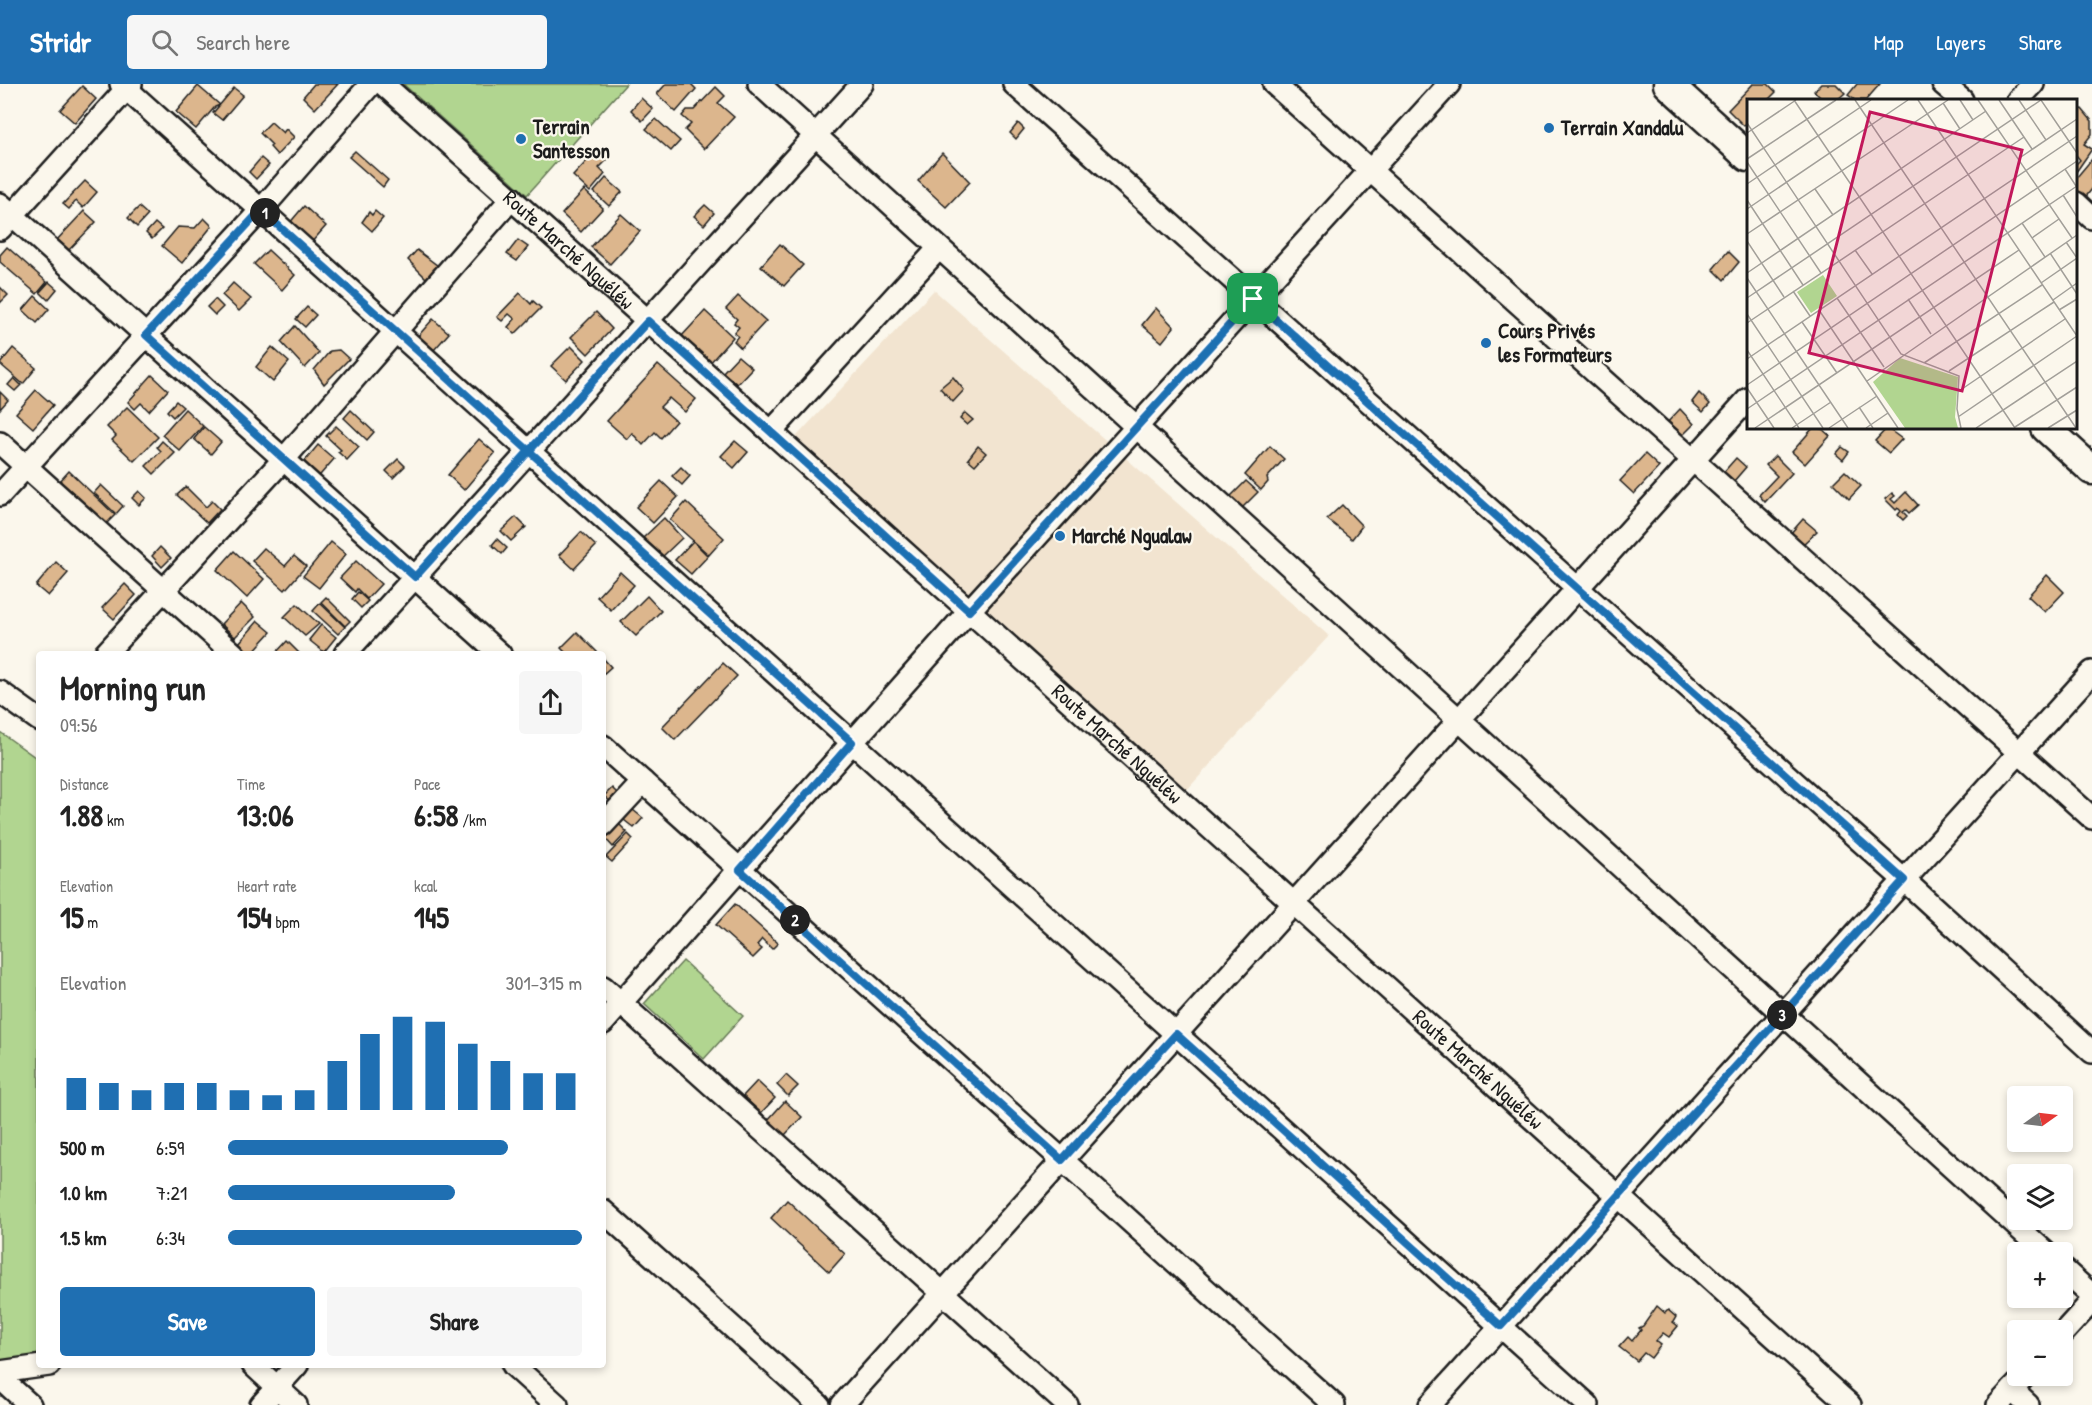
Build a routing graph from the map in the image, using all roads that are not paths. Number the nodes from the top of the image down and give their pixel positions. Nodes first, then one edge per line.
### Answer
1 (371, 84) edge
2 (382, 84) edge
3 (759, 84) edge
4 (862, 84) edge
5 (1014, 84) edge
6 (1274, 84) edge
7 (1449, 84) edge
8 (1668, 84) edge
9 (1943, 84) edge
10 (2033, 84) edge
11 (127, 86) edge
12 (1961, 99) edge
13 (2019, 99) edge
14 (816, 136) junction
15 (1747, 155) edge
16 (1371, 171) junction
17 (512, 198) junction
18 (2077, 204) edge
19 (261, 210) junction
20 (4, 216) edge
21 (2092, 218) edge
22 (939, 248) junction
23 (1253, 299) junction
24 (648, 321) junction
25 (396, 331) junction
26 (146, 335) junction
27 (1747, 401) edge
28 (1137, 427) junction
29 (2047, 429) edge
30 (771, 432) junction
31 (0, 443) edge
32 (529, 451) junction
33 (284, 459) junction
34 (1694, 460) junction
35 (26, 466) junction
36 (2092, 470) edge
37 (0, 495) edge
38 (415, 577) junction
39 (1578, 590) junction
40 (164, 591) junction
41 (969, 611) junction
42 (108, 651) edge
43 (231, 651) edge
44 (348, 651) edge
45 (497, 651) edge
46 (2092, 672) edge
47 (0, 692) edge
48 (36, 718) edge
49 (1459, 720) junction
50 (852, 742) junction
51 (606, 750) edge
52 (2019, 752) junction
53 (643, 782) junction
54 (2092, 818) edge
55 (606, 822) edge
56 (740, 870) junction
57 (1904, 880) junction
58 (1294, 903) junction
59 (606, 990) edge
60 (621, 1003) junction
61 (1783, 1014) junction
62 (606, 1020) edge
63 (1176, 1034) junction
64 (2092, 1052) edge
65 (1062, 1160) junction
66 (1618, 1196) junction
67 (606, 1214) edge
68 (2034, 1242) edge
69 (2073, 1278) edge
70 (943, 1293) junction
71 (2092, 1295) edge
72 (2092, 1301) edge
73 (2073, 1322) edge
74 (1501, 1326) junction
75 (36, 1367) edge
76 (256, 1368) edge
77 (294, 1368) edge
78 (516, 1368) edge
79 (0, 1371) edge
80 (0, 1378) edge
81 (277, 1387) junction
82 (2012, 1390) edge
83 (30, 1405) edge
84 (261, 1405) edge
85 (296, 1405) edge
86 (557, 1405) edge
87 (819, 1405) edge
88 (842, 1405) edge
89 (1067, 1405) edge
90 (1334, 1405) edge
91 (1430, 1405) edge
92 (1588, 1405) edge
93 (1850, 1405) edge
94 (2028, 1405) edge

1 - 19 street
2 - 17 street, Route Marché Nguéléw
3 - 14 street
4 - 14 street
5 - 23 street
6 - 16 street
7 - 16 street
8 - 15 main road
9 - 12 street
10 - 13 street
11 - 19 street
11 - 20 street
14 - 22 street
14 - 24 street
16 - 23 street
16 - 34 street
17 - 24 street, Route Marché Nguéléw
17 - 25 street
18 - 21 street
19 - 25 street
19 - 26 street
20 - 26 street
22 - 28 street
22 - 30 street
23 - 28 street
23 - 39 street
24 - 30 street, Route Marché Nguéléw
24 - 32 street
25 - 32 street
25 - 33 street
26 - 33 street
26 - 35 street
27 - 34 street
28 - 41 street
28 - 49 street
29 - 36 main road
30 - 41 street, Route Marché Nguéléw
31 - 35 street
32 - 38 street
32 - 50 street
33 - 38 street
33 - 40 street
34 - 39 street
34 - 52 street
35 - 37 street
35 - 40 street
38 - 44 street
38 - 45 street
39 - 49 street
39 - 57 street
40 - 42 street
40 - 43 street
41 - 50 street
41 - 58 street, Route Marché Nguéléw
46 - 52 street
47 - 48 street
49 - 58 street
49 - 61 street
50 - 56 street
50 - 63 street
51 - 53 street
52 - 54 street
52 - 57 street
53 - 55 street
53 - 56 street
56 - 60 street
56 - 65 street
57 - 61 street
57 - 64 street
58 - 63 street
58 - 66 street, Route Marché Nguéléw
59 - 60 street
60 - 62 street
60 - 70 street
61 - 66 street
61 - 68 street
63 - 65 street
63 - 74 street
65 - 70 street
65 - 90 street
66 - 74 street
66 - 93 street, Route Marché Nguéléw
67 - 87 street
69 - 71 street
70 - 88 street
70 - 89 street
72 - 73 street
74 - 91 street
74 - 92 street
75 - 79 street
76 - 81 street
77 - 81 street
78 - 86 street
80 - 83 street
81 - 84 street
81 - 85 street
82 - 94 street

